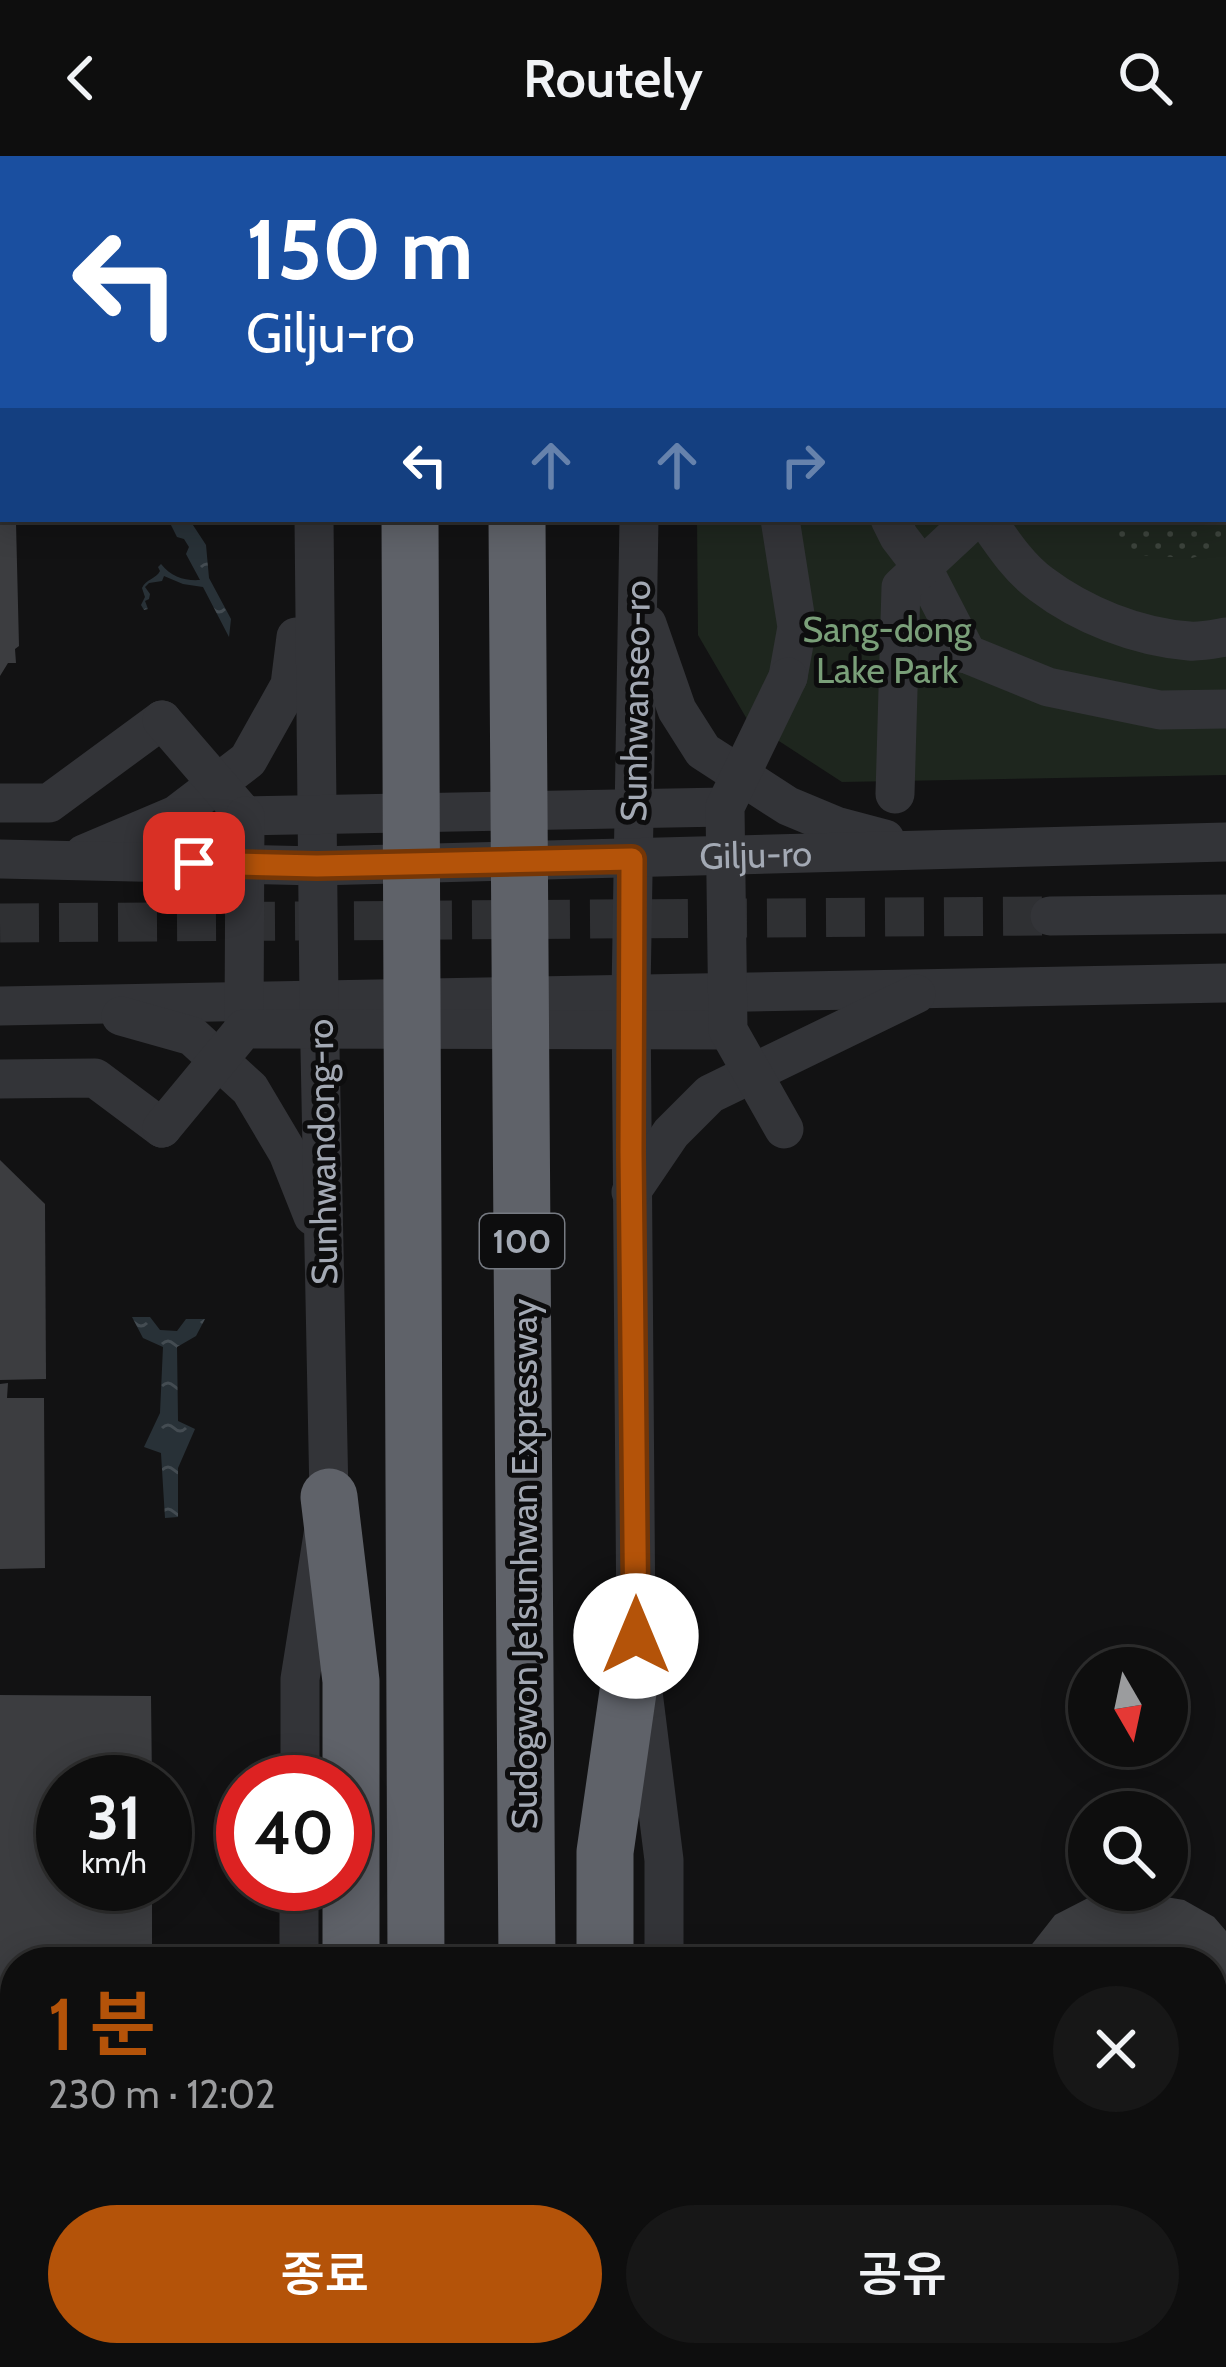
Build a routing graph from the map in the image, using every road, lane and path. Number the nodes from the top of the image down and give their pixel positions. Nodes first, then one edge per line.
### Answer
1 (314, 522) edge
2 (314, 522) edge
3 (410, 522) edge
4 (517, 522) edge
5 (639, 522) edge
6 (780, 522) edge
7 (891, 522) edge
8 (971, 522) edge
9 (988, 522) edge
10 (922, 567) junction
11 (639, 601) junction
12 (1226, 637) edge
13 (899, 646) junction
14 (967, 654) junction
15 (1226, 709) edge
16 (895, 794) dead end
17 (0, 802) edge
18 (725, 807) junction
19 (245, 816) junction
20 (1226, 842) edge
21 (931, 851) junction
22 (0, 859) edge
23 (70, 859) junction
24 (632, 859) junction
25 (317, 866) junction
26 (1226, 914) edge
27 (1050, 916) tunnel mouth
28 (1226, 982) edge
29 (926, 988) junction
30 (631, 994) junction
31 (319, 1000) junction
32 (76, 1004) junction
33 (0, 1006) edge
34 (244, 1029) junction
35 (728, 1030) junction
36 (0, 1078) edge
37 (784, 1129) dead end
38 (631, 1192) junction
39 (324, 1244) junction
40 (329, 1497) junction
41 (636, 1636) junction
42 (300, 1755) edge
43 (299, 1911) edge
44 (299, 1947) edge
45 (351, 1947) edge
46 (416, 1947) edge
47 (527, 1947) edge
48 (604, 1947) edge
49 (664, 1947) edge

1 - 23 street
2 - 25 street, Sunhwandong-ro
3 - 46 highway, bridge
4 - 47 highway, Sudogwon Je1sunhwan Expressway / 100, bridge
5 - 11 street, Sunhwanseo-ro
6 - 18 street, bridge
7 - 10 street
8 - 10 street
9 - 12 street
10 - 13 street
10 - 14 street
11 - 21 street
11 - 24 street, Sunhwanseo-ro
13 - 14 street
13 - 16 street
14 - 15 street
17 - 19 street, bridge
18 - 19 street, bridge
18 - 35 street, bridge
19 - 34 street, bridge
20 - 21 street, Gilju-ro
21 - 24 street, Gilju-ro
22 - 23 street, Gilju-ro
23 - 25 street, Gilju-ro
24 - 25 street, Gilju-ro
24 - 30 street, Sunhwanseo-ro
25 - 31 street, Sunhwandong-ro
26 - 27 street
28 - 29 street
29 - 30 street
29 - 38 street
30 - 31 street
30 - 38 street, Sunhwanseo-ro
31 - 32 street
31 - 39 street, Sunhwandong-ro
32 - 33 street
32 - 39 street
34 - 35 street, bridge
34 - 36 street, bridge
35 - 37 street, bridge
38 - 41 street, Sunhwanseo-ro
39 - 40 street, Sunhwandong-ro
40 - 42 street, Sunhwandong-ro
40 - 45 highway
41 - 48 highway
41 - 49 street, Sunhwanseo-ro
43 - 44 street

